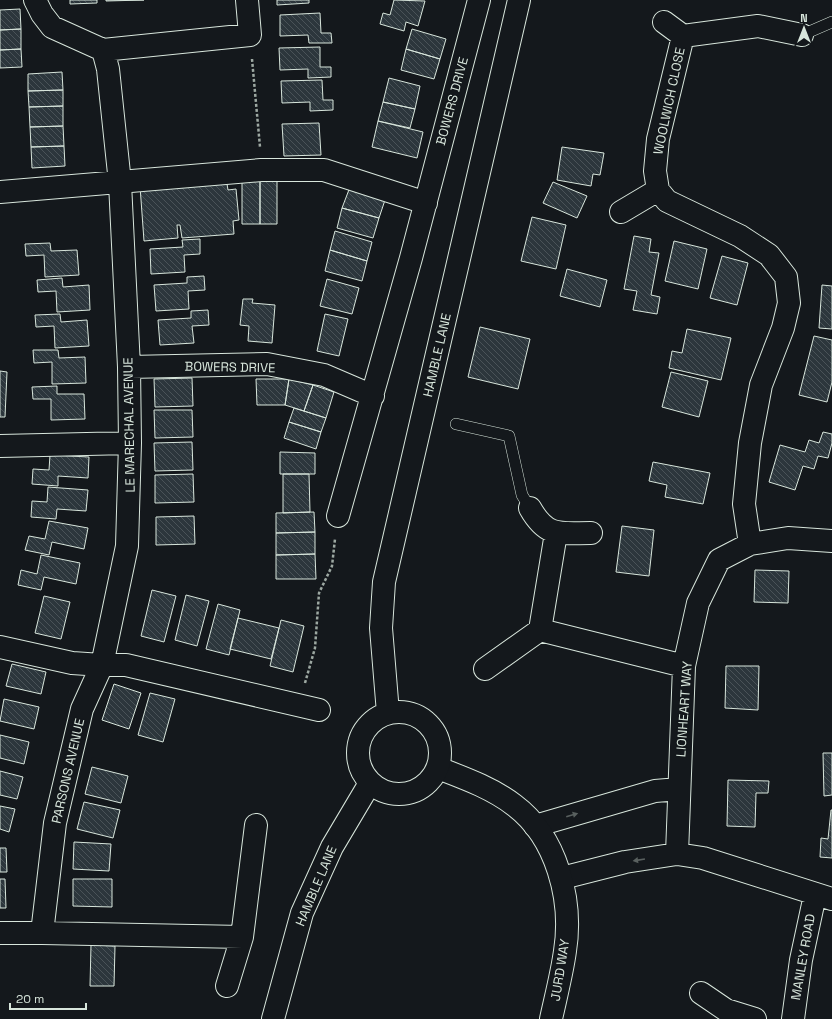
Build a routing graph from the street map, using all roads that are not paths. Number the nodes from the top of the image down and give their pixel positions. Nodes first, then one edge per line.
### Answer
1 (35, 0) edge
2 (247, 0) edge
3 (479, 0) edge
4 (519, 0) edge
5 (664, 22) dead end
6 (832, 22) edge
7 (802, 35) joint
8 (683, 36) junction
9 (103, 50) junction
10 (120, 183) junction
11 (658, 190) junction
12 (0, 192) edge
13 (426, 203) junction
14 (621, 212) dead end
15 (129, 367) junction
16 (373, 396) junction
17 (456, 424) dead end
18 (130, 443) junction
19 (0, 446) edge
20 (530, 508) joint
21 (338, 516) road end
22 (556, 533) junction
23 (591, 533) dead end
24 (832, 541) edge
25 (750, 544) junction
26 (540, 630) junction
27 (0, 647) edge
28 (102, 665) junction
29 (684, 666) junction
30 (485, 669) dead end
31 (319, 710) dead end
32 (388, 713) junction
33 (438, 768) junction
34 (370, 783) junction
35 (679, 789) junction
36 (256, 825) dead end
37 (535, 826) junction
38 (677, 854) junction
39 (562, 878) junction
40 (824, 897) edge
41 (0, 933) edge
42 (42, 933) junction
43 (242, 937) junction
44 (227, 986) dead end
45 (701, 993) dead end
46 (723, 1014) edge
47 (273, 1019) edge
48 (552, 1019) edge
49 (755, 1019) edge
50 (793, 1019) edge

1 - 9 street
2 - 9 street
3 - 13 street, BOWERS DRIVE
4 - 32 street, HAMBLE LANE
5 - 8 street, WOOLWICH CLOSE
6 - 7 lane
7 - 8 street, WOOLWICH CLOSE
8 - 11 street, WOOLWICH CLOSE
9 - 10 street, LE MARECHAL AVENUE
10 - 12 street
10 - 13 street
10 - 15 street, LE MARECHAL AVENUE
11 - 14 street
11 - 25 street
13 - 16 street, BOWERS DRIVE
15 - 16 street, BOWERS DRIVE
15 - 18 street, LE MARECHAL AVENUE
16 - 21 street, BOWERS DRIVE
17 - 20 lane
18 - 19 street
18 - 28 street, LE MARECHAL AVENUE
20 - 22 street
22 - 23 street
22 - 26 street
24 - 25 street, LIONHEART WAY
25 - 29 street, LIONHEART WAY
26 - 29 street
26 - 30 street
27 - 28 street
28 - 31 street
28 - 42 street, PARSONS AVENUE
29 - 35 street, LIONHEART WAY
32 - 33 street
32 - 34 street
33 - 34 street
33 - 37 street, JURD WAY
34 - 47 street, HAMBLE LANE
37 -> 35 street
35 - 38 street, LIONHEART WAY
36 - 43 street
37 - 39 street, JURD WAY
38 -> 39 street
38 - 40 street
39 - 48 street, JURD WAY
40 - 50 street, MANLEY ROAD
41 - 42 street
42 - 43 street
43 - 44 street
45 - 46 street
46 - 49 street

